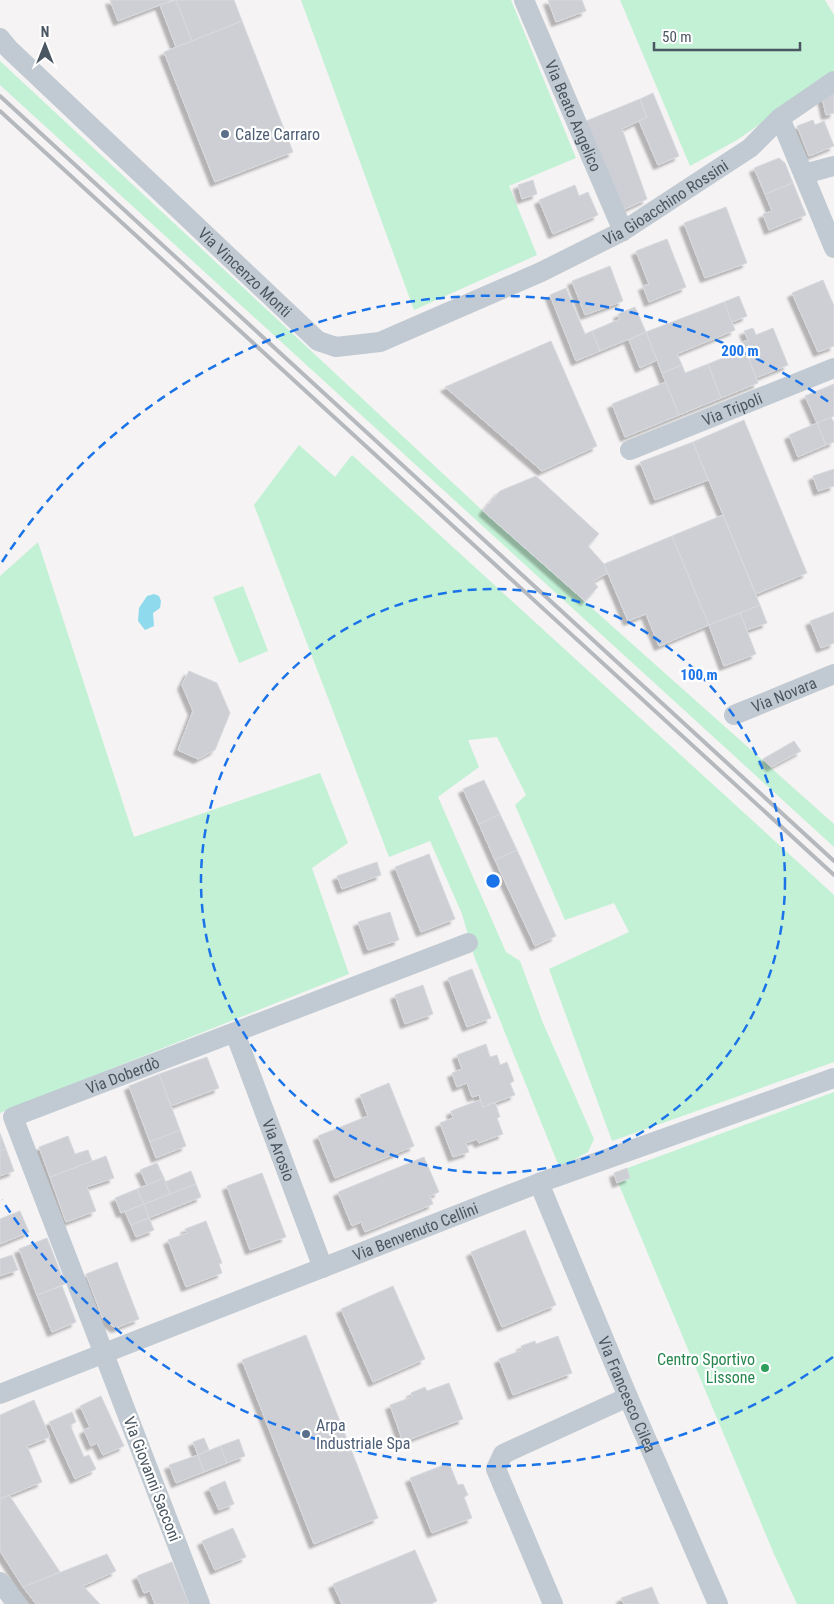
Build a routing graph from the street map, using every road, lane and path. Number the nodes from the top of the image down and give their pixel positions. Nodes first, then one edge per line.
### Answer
1 (524, 0) edge
2 (0, 38) edge
3 (834, 81) edge
4 (780, 118) junction
5 (834, 166) edge
6 (804, 174) junction
7 (623, 231) junction
8 (834, 248) edge
9 (541, 272) joint
10 (834, 368) edge
11 (630, 450) dead end
12 (834, 674) edge
13 (734, 715) dead end
14 (468, 942) dead end
15 (235, 1033) junction
16 (834, 1078) edge
17 (539, 1183) junction
18 (323, 1268) junction
19 (103, 1353) junction
20 (0, 1394) edge
21 (628, 1397) junction
22 (0, 1582) edge
23 (17, 1604) edge
24 (200, 1604) edge
25 (553, 1604) edge
26 (718, 1604) edge

1 - 7 street, Via Beato Angelico
2 - 9 street, Via Vincenzo Monti
3 - 4 street, Via Gioacchino Rossini
4 - 6 street
4 - 7 street, Via Gioacchino Rossini
5 - 6 street
6 - 8 street
7 - 9 street, Via Gioacchino Rossini
10 - 11 street, Via Tripoli
12 - 13 street, Via Novara
14 - 15 street, Via Doberdò
15 - 18 street, Via Arosio
15 - 19 street, Via Doberdò
16 - 17 street, Via Benvenuto Cellini
17 - 18 street, Via Benvenuto Cellini
17 - 21 street, Via Francesco Cilea
18 - 19 street, Via Benvenuto Cellini
19 - 20 street, Via Benvenuto Cellini
19 - 24 street, Via Giovanni Sacconi
21 - 25 street
21 - 26 street, Via Francesco Cilea
22 - 23 street

